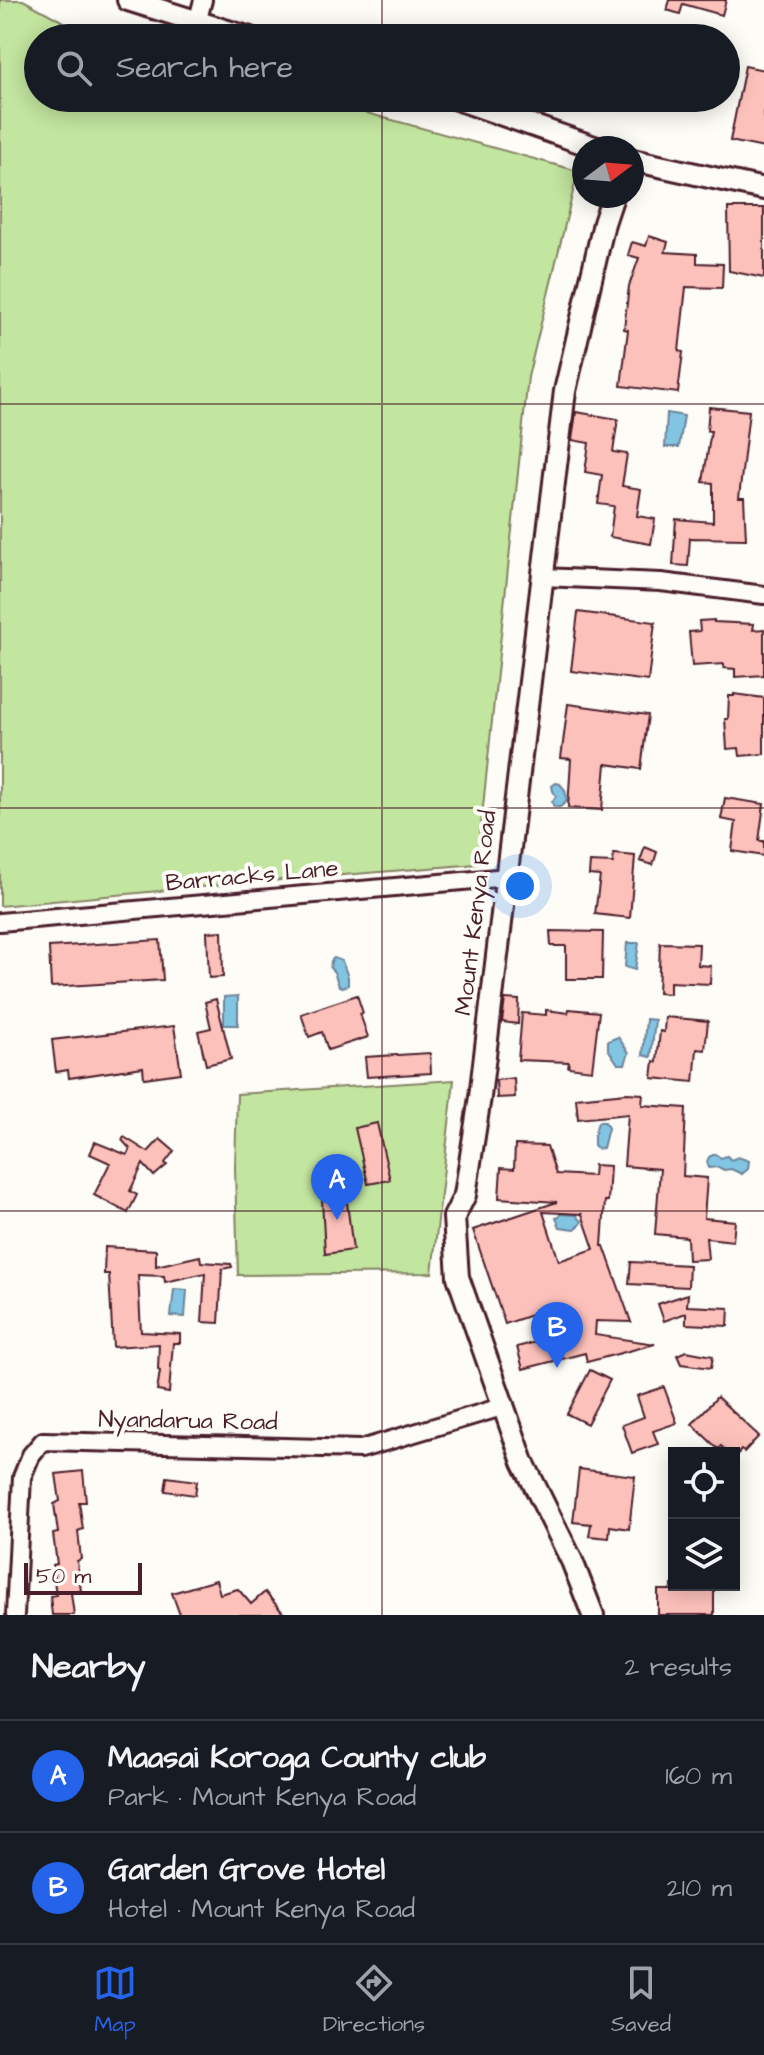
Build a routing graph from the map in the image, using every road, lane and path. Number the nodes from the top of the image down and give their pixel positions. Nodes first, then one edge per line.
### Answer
1 (128, 0) edge
2 (203, 0) edge
3 (197, 23) junction
4 (201, 24) edge
5 (494, 112) edge
6 (572, 139) edge
7 (644, 163) edge
8 (764, 189) edge
9 (609, 208) edge
10 (542, 577) junction
11 (764, 595) edge
12 (508, 877) junction
13 (0, 922) edge
14 (505, 1406) junction
15 (15, 1615) edge
16 (593, 1615) edge

1 - 3 main road
2 - 3 street
3 - 4 main road
5 - 6 main road
7 - 8 main road
9 - 10 main road, Mount Kenya Road
10 - 11 street
10 - 12 main road, Mount Kenya Road
12 - 13 street, Barracks Lane
12 - 14 main road, Mount Kenya Road
14 - 15 street, Nyandarua Road
14 - 16 main road, Mount Kenya Road

